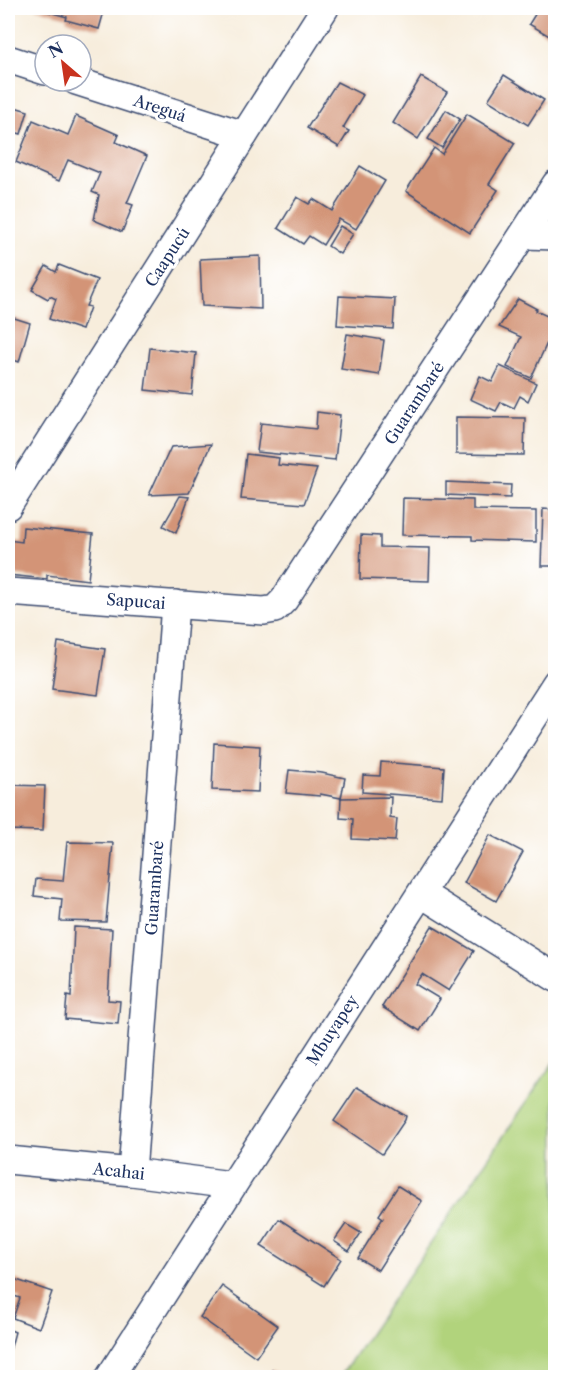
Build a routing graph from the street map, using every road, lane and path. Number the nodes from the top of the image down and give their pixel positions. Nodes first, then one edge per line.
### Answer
1 (325, 8) edge
2 (8, 59) edge
3 (33, 67) edge
4 (93, 86) edge
5 (244, 135) junction
6 (555, 184) edge
7 (524, 235) junction
8 (555, 236) edge
9 (8, 506) edge
10 (8, 592) edge
11 (175, 604) junction
12 (264, 612) joint
13 (555, 683) edge
14 (422, 894) junction
15 (555, 978) edge
16 (8, 1160) edge
17 (132, 1172) junction
18 (231, 1185) junction
19 (109, 1377) edge

1 - 5 street, Caapucú
2 - 3 street
4 - 5 street, Areguá
5 - 9 street, Caapucú
6 - 7 street, Guarambaré
7 - 8 street
7 - 12 street, Guarambaré
10 - 11 street, Sapucai
11 - 12 street, Sapucai
11 - 17 street, Guarambaré
13 - 14 street, Mbuyapey
14 - 15 street
14 - 18 street, Mbuyapey
16 - 17 street, Acahai
17 - 18 street, Acahai
18 - 19 street, Mbuyapey

